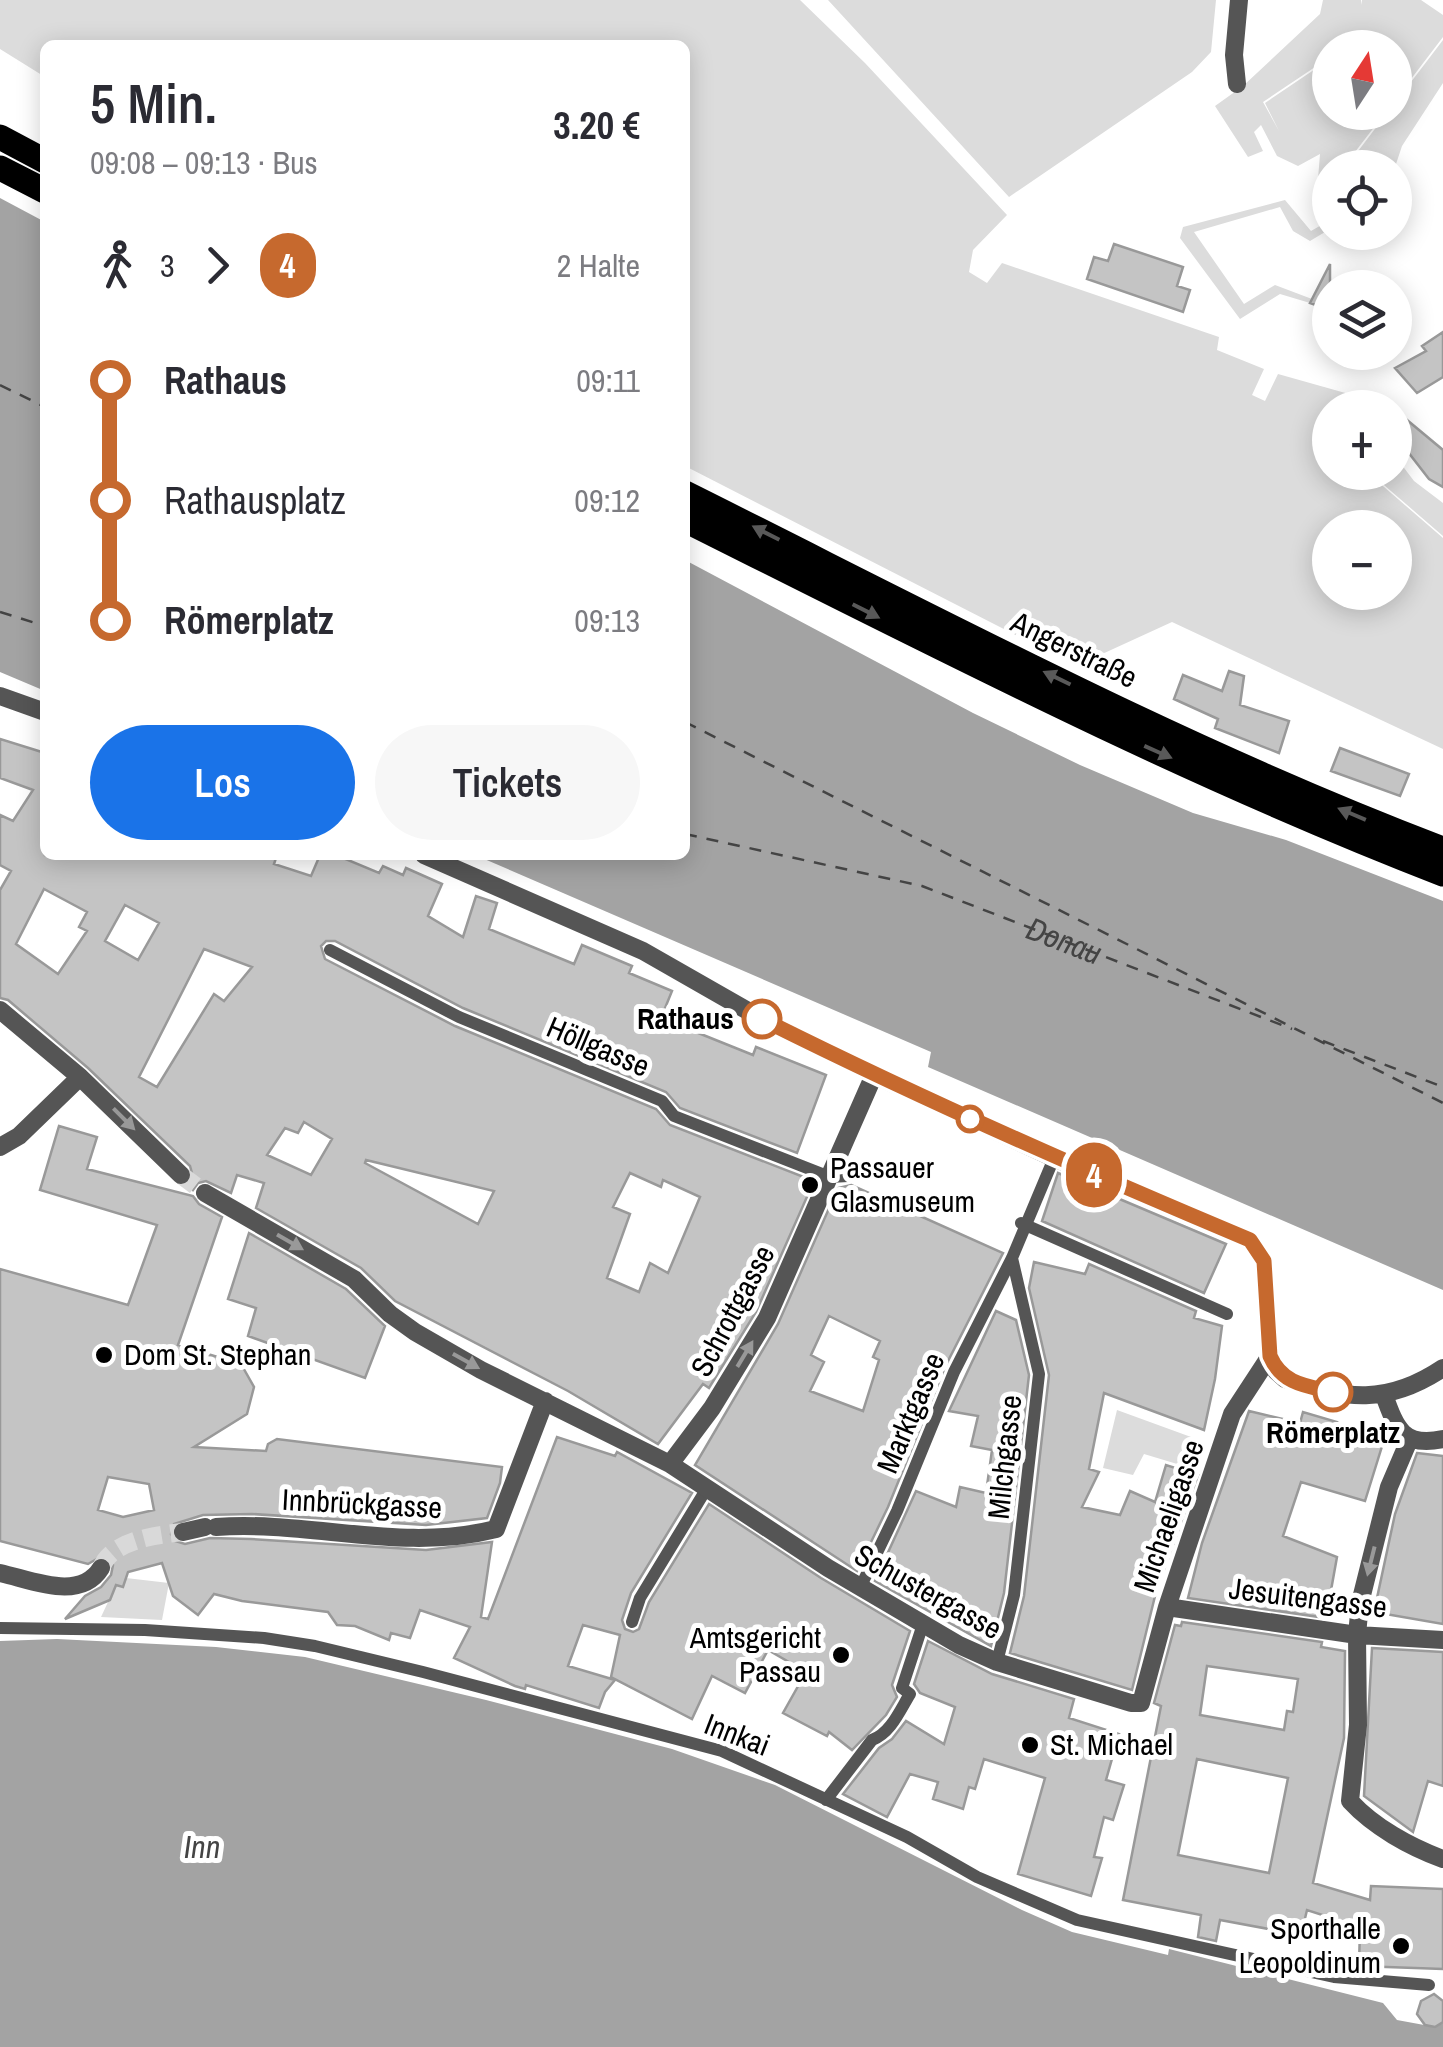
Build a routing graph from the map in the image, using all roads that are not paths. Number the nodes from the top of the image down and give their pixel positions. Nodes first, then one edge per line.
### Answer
1 (1239, 0) edge
2 (1237, 84) dead end
3 (0, 137) edge
4 (40, 158) edge
5 (0, 168) edge
6 (40, 188) edge
7 (690, 495) edge
8 (690, 523) edge
9 (0, 696) edge
10 (40, 710) edge
11 (1443, 849) edge
12 (435, 860) edge
13 (1443, 874) edge
14 (330, 950) dead end
15 (0, 1010) edge
16 (874, 1075) junction
17 (80, 1077) junction
18 (0, 1146) edge
19 (1054, 1158) junction
20 (173, 1169) tunnel mouth
21 (839, 1176) junction
22 (206, 1193) tunnel mouth
23 (1022, 1223) junction
24 (1012, 1258) junction
25 (1227, 1314) dead end
26 (1270, 1356) junction
27 (1443, 1368) edge
28 (1384, 1395) junction
29 (545, 1401) junction
30 (1410, 1438) junction
31 (1443, 1439) edge
32 (670, 1464) junction
33 (707, 1488) junction
34 (184, 1532) tunnel mouth
35 (101, 1568) tunnel mouth
36 (0, 1572) edge
37 (860, 1588) junction
38 (1167, 1607) junction
39 (632, 1622) dead end
40 (923, 1624) junction
41 (0, 1628) edge
42 (1357, 1635) junction
43 (1443, 1640) edge
44 (997, 1662) junction
45 (1141, 1703) joint
46 (826, 1800) junction
47 (1443, 1858) edge
48 (1436, 1985) edge

1 - 2 street
3 - 4 main road
5 - 6 main road
11 -> 7 main road, Angerstraße
8 -> 13 main road, Angerstraße
9 - 10 street
12 - 16 street
14 - 21 street, Höllgasse
15 - 17 street
16 - 19 street
16 - 21 street, Schrottgasse
17 - 18 street
17 -> 20 street
19 - 23 street, Marktgasse
19 - 26 street
32 -> 21 street, Schrottgasse
22 -> 29 street, Schustergasse
23 - 24 street, Marktgasse
23 - 25 street
24 - 37 street, Marktgasse
24 - 44 street, Milchgasse
26 - 28 street
26 - 38 street, Michaeligasse
27 - 28 street
28 - 30 street
29 - 32 street, Schustergasse
29 - 34 street, Innbrückgasse
30 - 31 street
30 -> 42 street
32 - 33 street, Schustergasse
33 - 37 street, Schustergasse
33 - 39 street
35 - 36 street
37 - 40 street, Schustergasse
38 - 42 street, Jesuitengasse
38 - 45 street, Michaeligasse
40 - 44 street, Schustergasse
40 - 46 street
41 - 46 street, Innkai
42 - 43 street, Jesuitengasse
42 - 47 street
44 - 45 street, Schustergasse
46 - 48 street, Innkai

